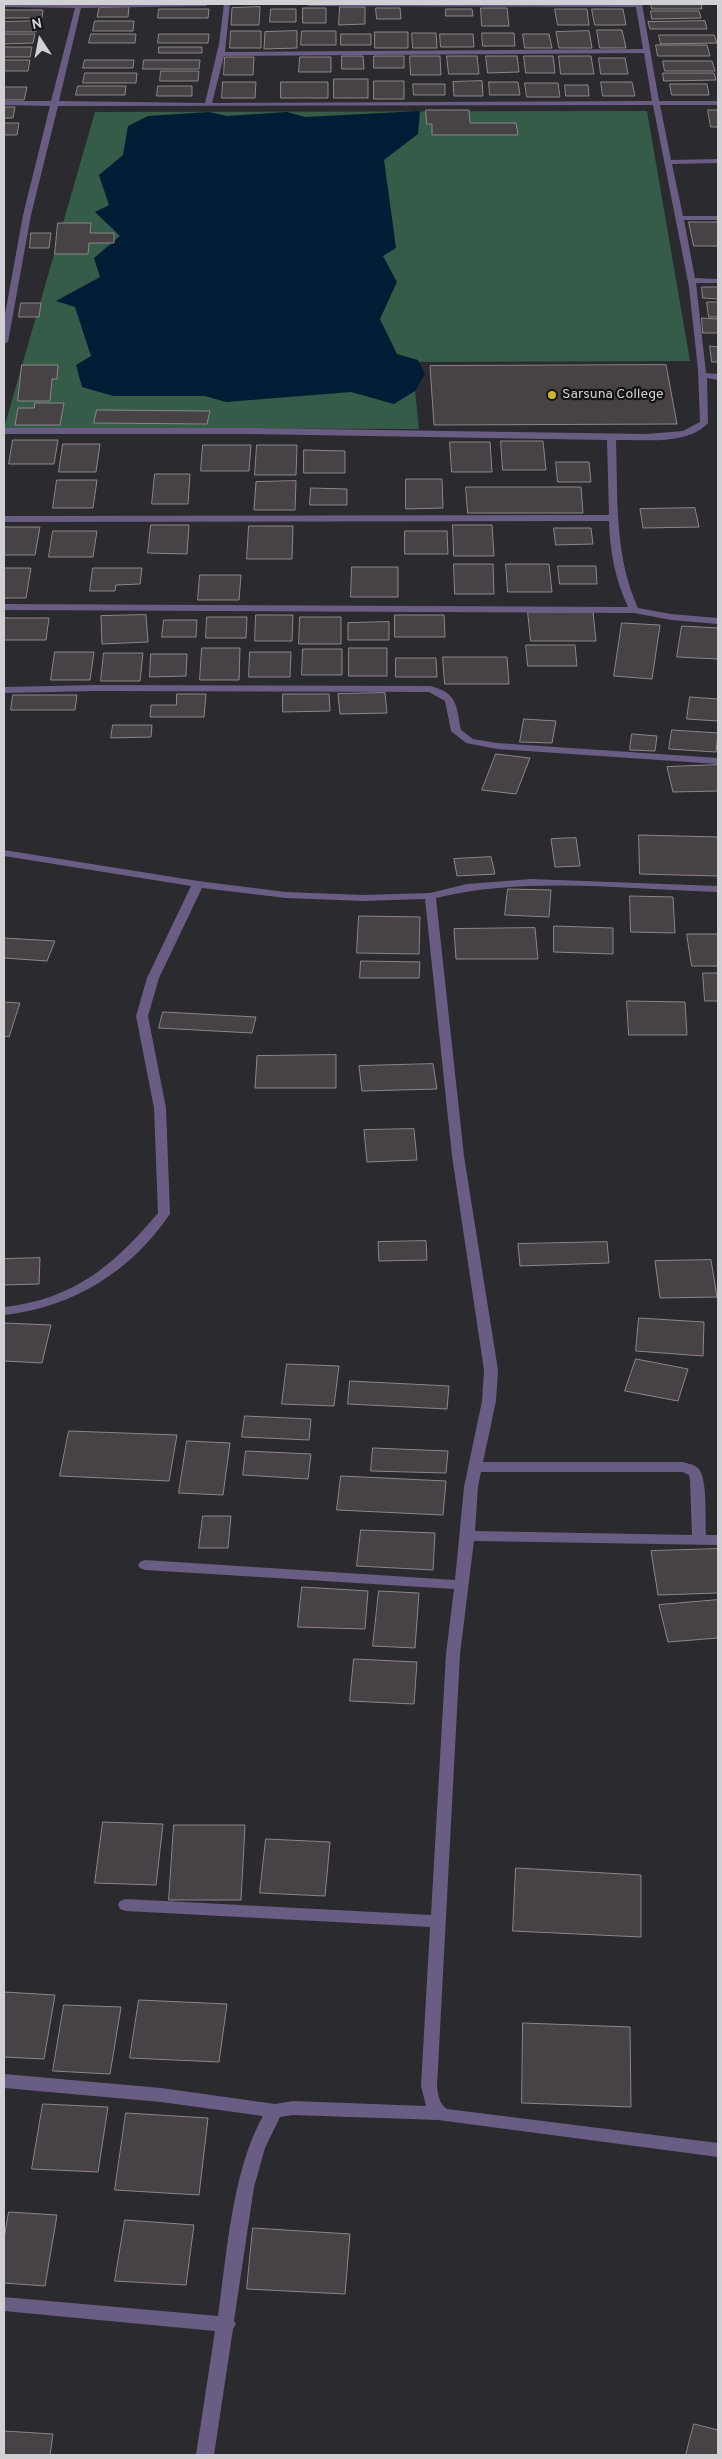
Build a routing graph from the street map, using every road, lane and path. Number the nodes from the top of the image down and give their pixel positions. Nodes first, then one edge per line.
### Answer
1 (206, 4) edge
2 (227, 4) edge
3 (309, 4) edge
4 (4, 5) edge
5 (79, 5) edge
6 (639, 5) edge
7 (648, 51) junction
8 (221, 54) junction
9 (56, 102) junction
10 (4, 103) edge
11 (656, 103) junction
12 (718, 103) edge
13 (208, 105) junction
14 (718, 161) edge
15 (669, 162) junction
16 (680, 218) junction
17 (718, 218) edge
18 (691, 280) junction
19 (718, 281) edge
20 (8, 293) edge
21 (4, 342) edge
22 (702, 375) junction
23 (718, 377) edge
24 (4, 431) edge
25 (611, 437) junction
26 (614, 518) junction
27 (4, 519) edge
28 (4, 607) edge
29 (634, 610) junction
30 (718, 620) edge
31 (4, 690) edge
32 (718, 761) edge
33 (4, 853) edge
34 (198, 884) junction
35 (718, 888) edge
36 (430, 896) junction
37 (4, 1311) edge
38 (475, 1467) junction
39 (468, 1536) junction
40 (699, 1540) junction
41 (718, 1540) edge
42 (145, 1565) dead end
43 (461, 1585) junction
44 (126, 1905) dead end
45 (439, 1921) junction
46 (4, 2081) edge
47 (275, 2111) junction
48 (439, 2113) junction
49 (718, 2150) edge
50 (4, 2304) edge
51 (227, 2324) junction
52 (206, 2455) edge

1 - 5 street
2 - 8 street
3 - 6 street
4 - 5 street
5 - 9 street
6 - 7 street
7 - 8 street
7 - 11 street
8 - 13 street
9 - 10 street
9 - 13 street
9 - 20 street
11 - 12 street
11 - 13 street
11 - 15 street
14 - 15 street
15 - 16 street
16 - 17 street
16 - 18 street
18 - 19 street
18 - 22 street
20 - 21 street
22 - 23 street
22 - 25 street
24 - 25 street
25 - 26 street
26 - 27 street
26 - 29 street
28 - 29 street
29 - 30 street
31 - 32 street
33 - 34 street
34 - 36 street
34 - 37 street
35 - 36 street
36 - 38 street
38 - 39 street
38 - 40 street
39 - 40 street
39 - 43 street
40 - 41 street
42 - 43 street
43 - 45 street
44 - 45 street
45 - 48 street
46 - 47 street
47 - 48 street
47 - 51 street
48 - 49 street
50 - 51 street
51 - 52 street

